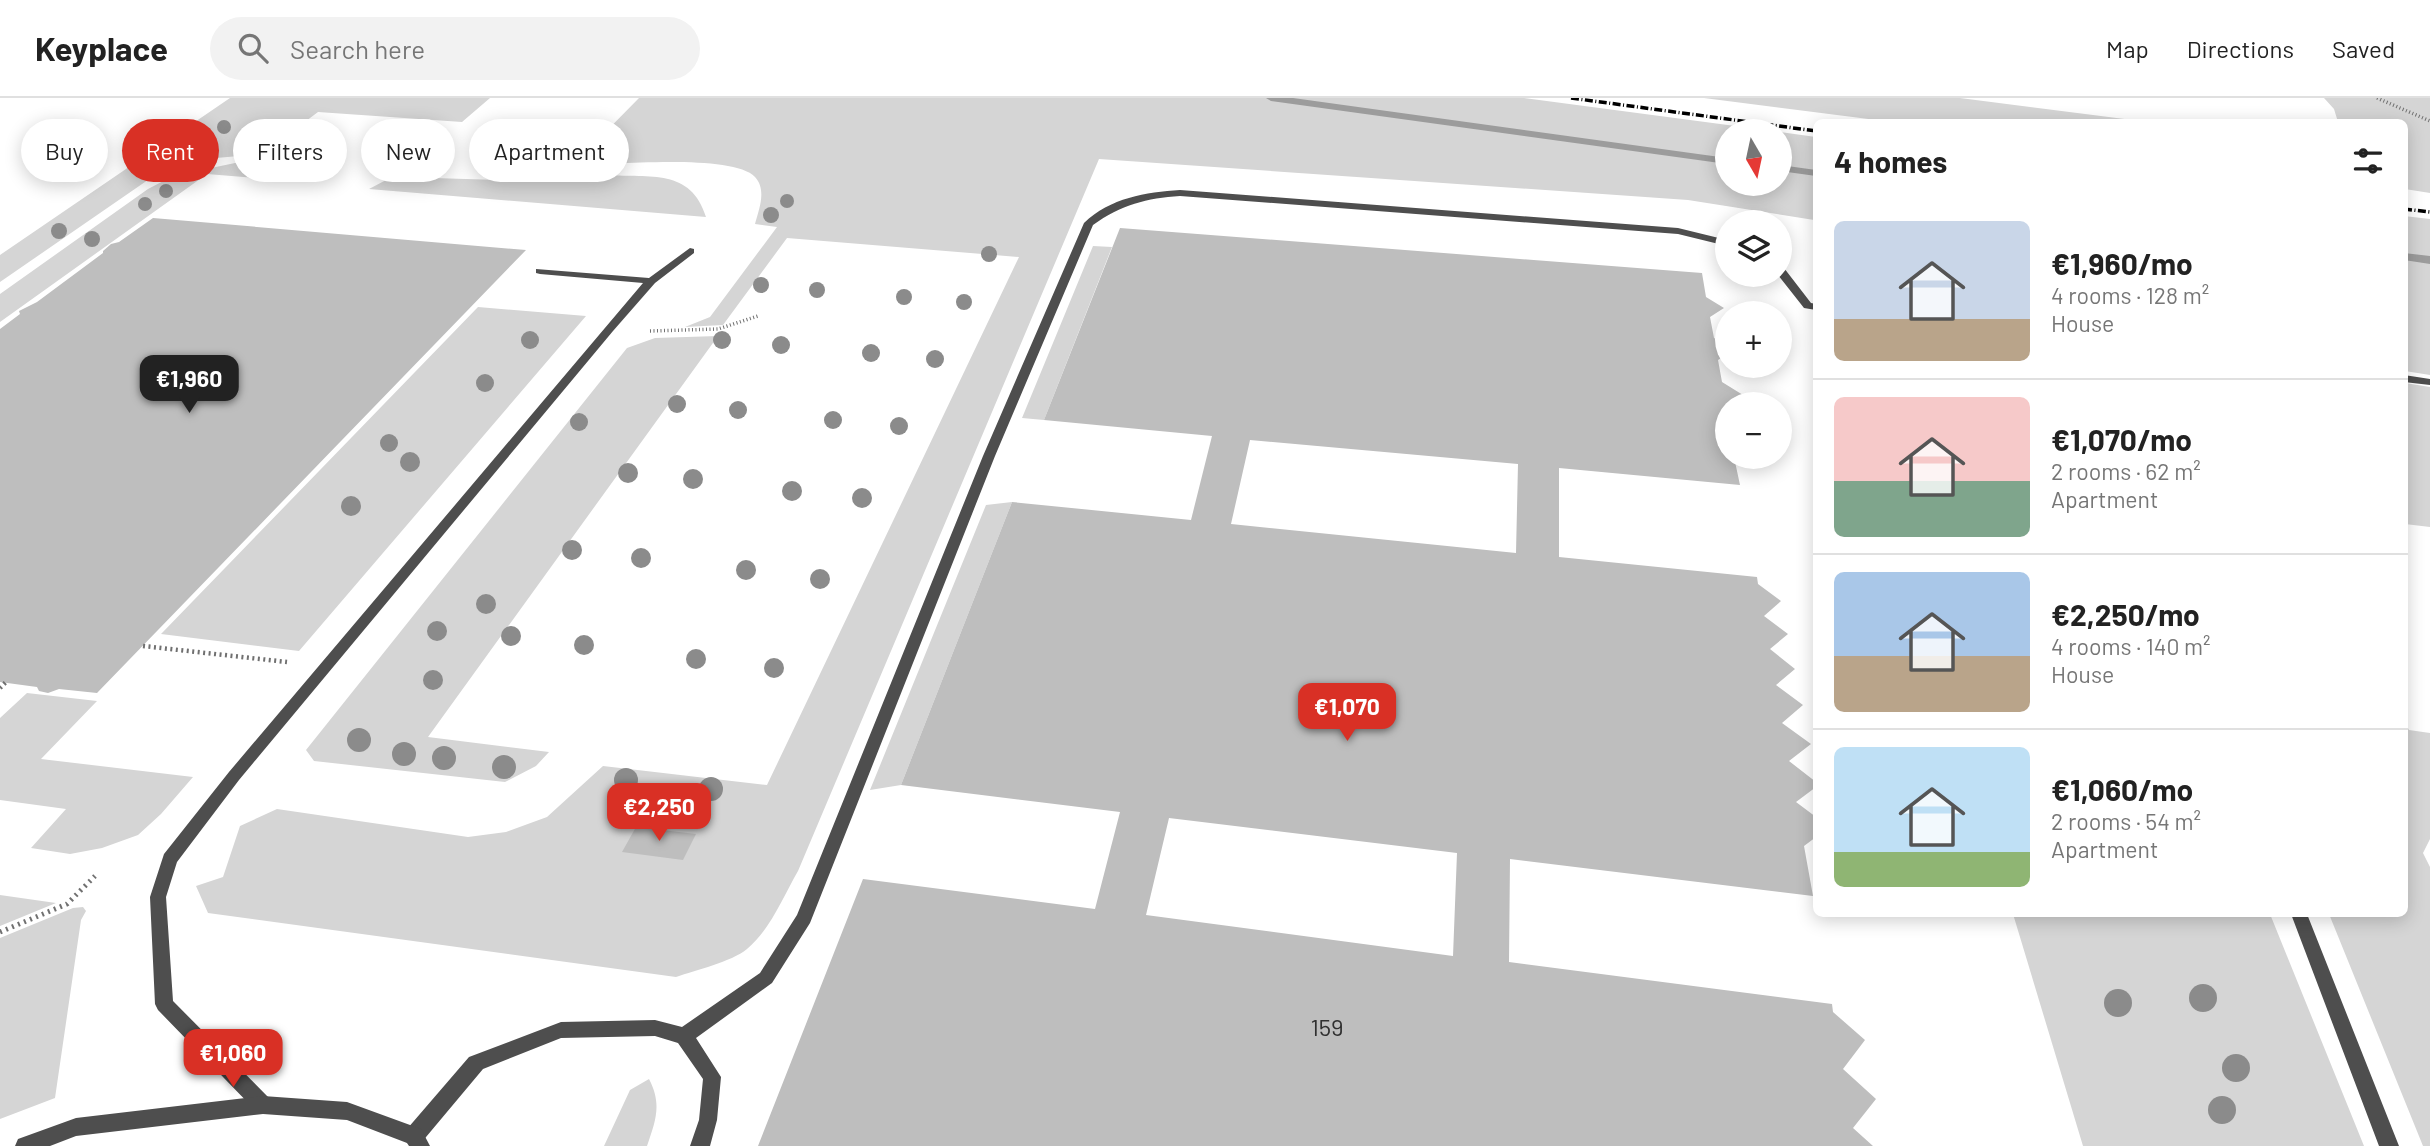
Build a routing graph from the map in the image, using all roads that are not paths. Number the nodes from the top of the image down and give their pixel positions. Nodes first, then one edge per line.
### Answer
1 (1715, 240) edge
2 (690, 251) dead end
3 (540, 271) dead end
4 (651, 281) junction
5 (1792, 285) edge
6 (1813, 307) edge
7 (2408, 379) edge
8 (2430, 382) edge
9 (2300, 917) edge
10 (684, 1036) junction
11 (263, 1105) junction
12 (417, 1141) edge
13 (25, 1146) edge
14 (699, 1146) edge
15 (2389, 1146) edge

1 - 10 street
2 - 4 street
3 - 4 street
4 - 11 street
5 - 6 street
7 - 8 street
9 - 15 street
10 - 12 street
10 - 14 street
11 - 12 street
11 - 13 street

